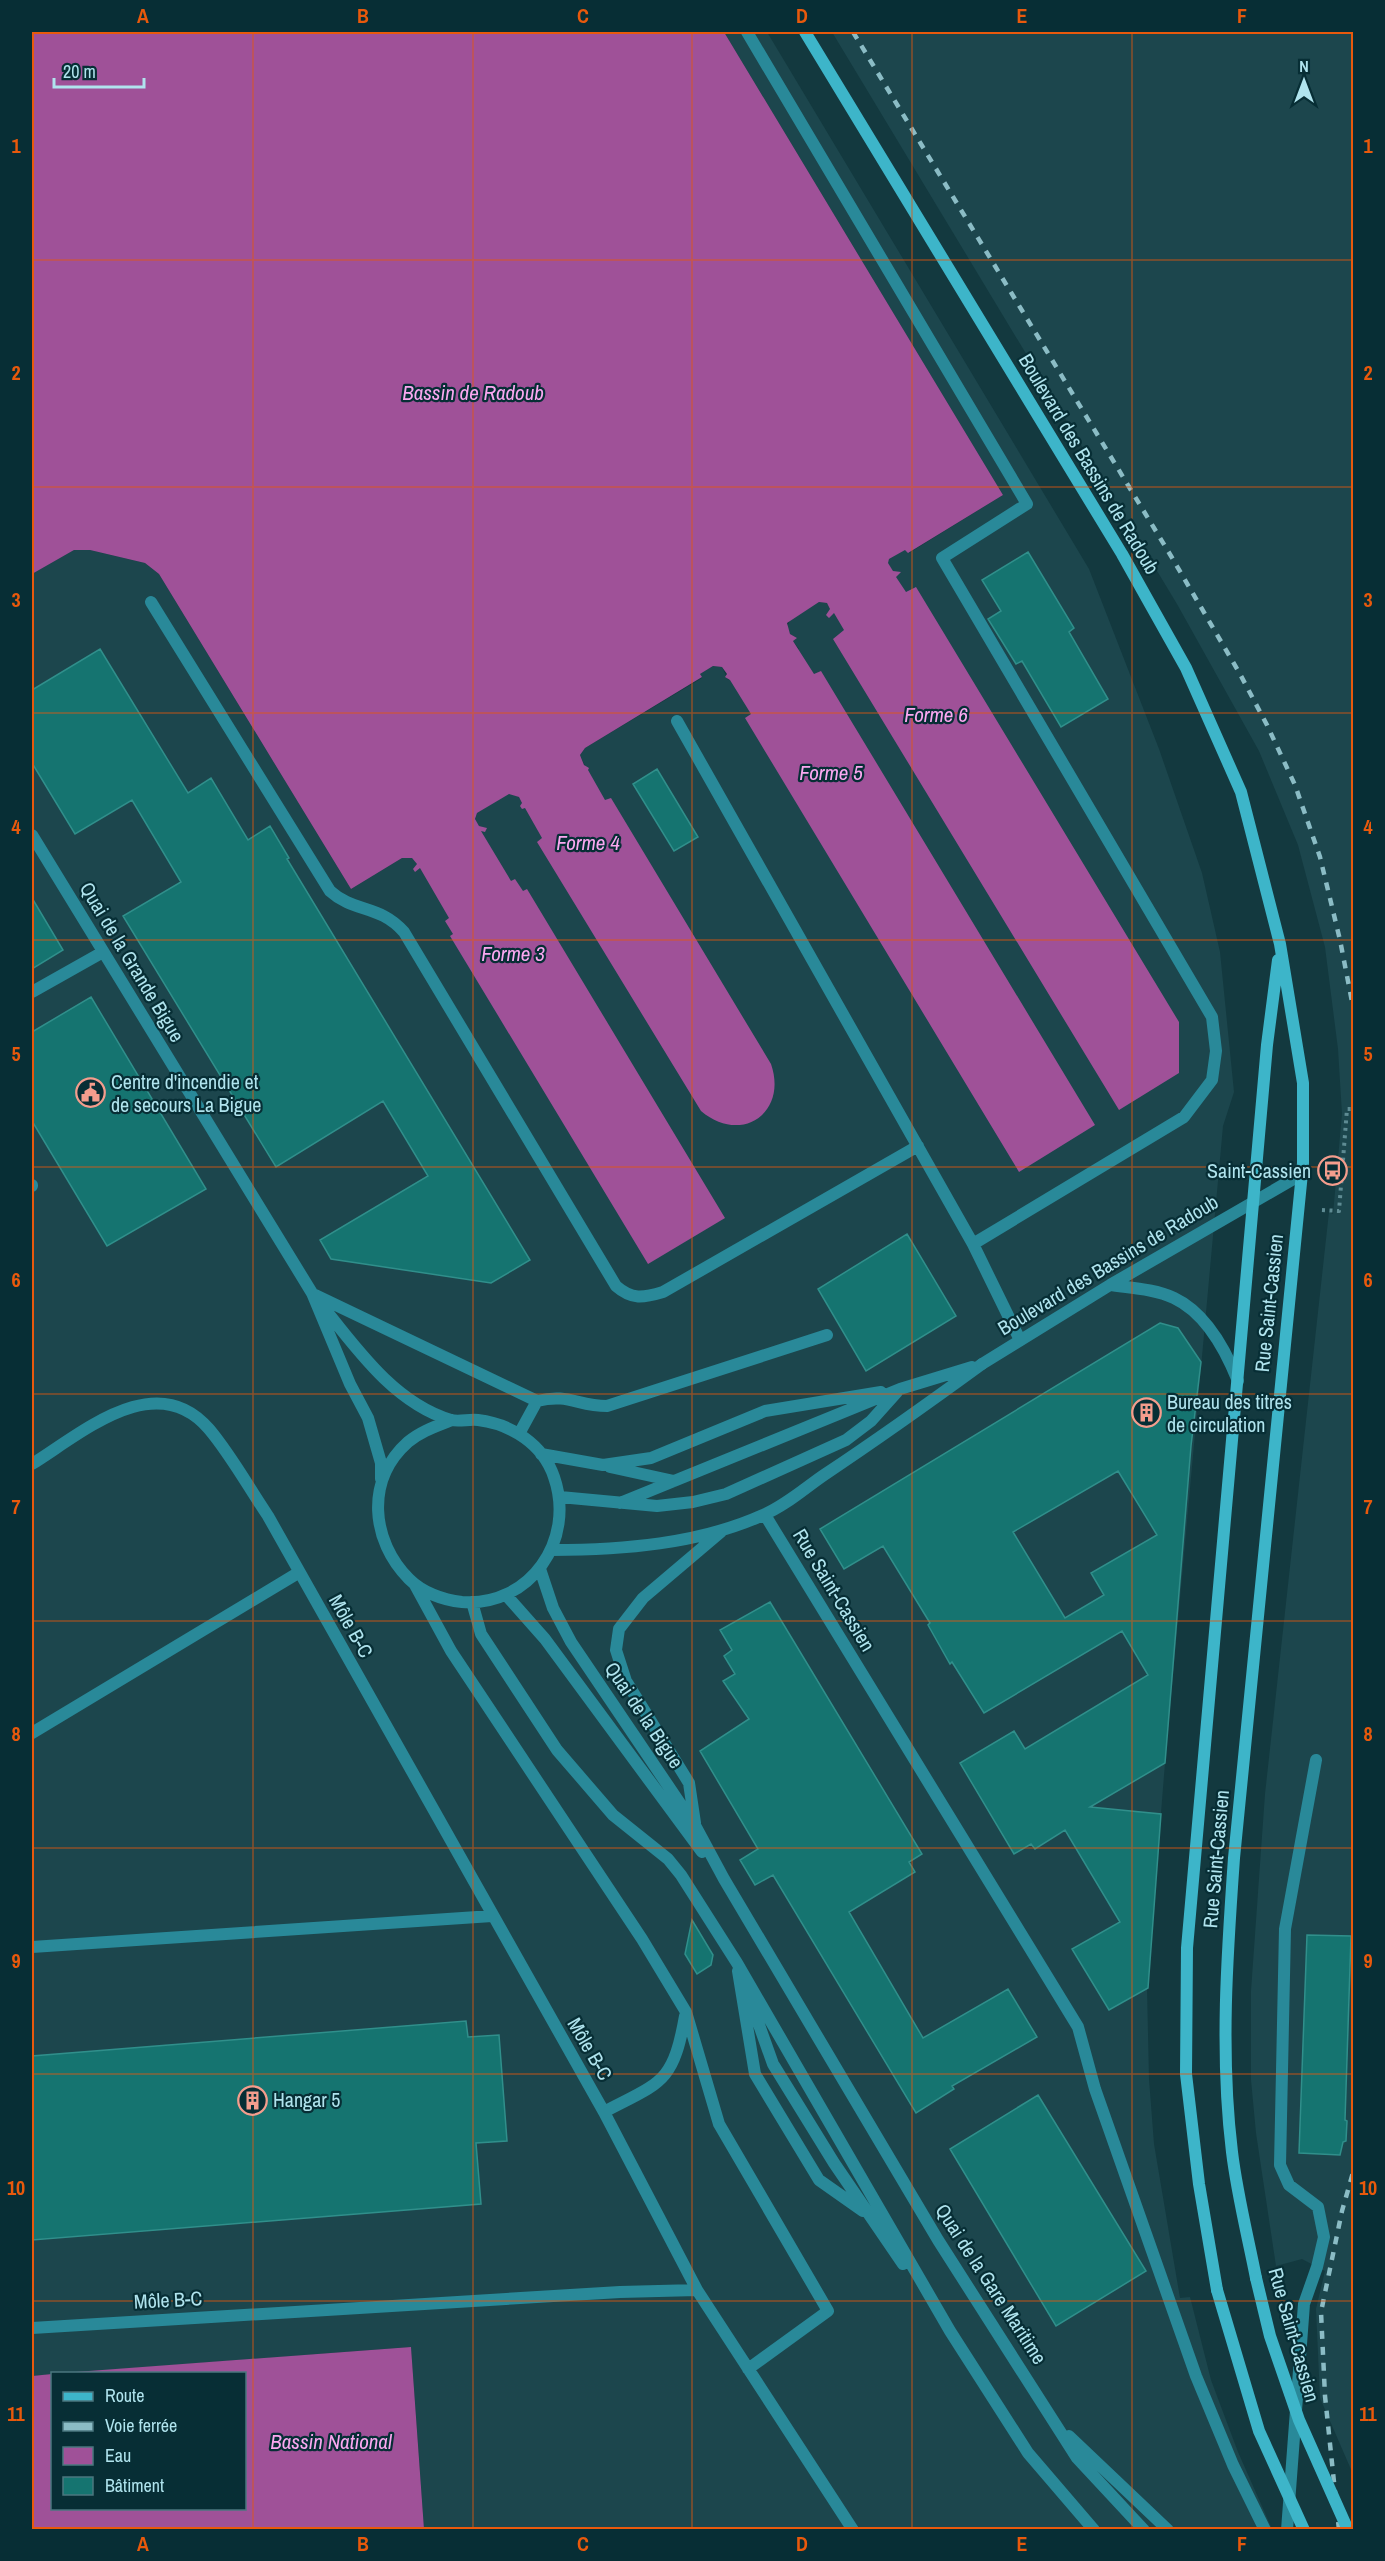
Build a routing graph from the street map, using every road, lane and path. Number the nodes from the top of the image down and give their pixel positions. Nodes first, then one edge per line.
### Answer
1 (747, 32) edge
2 (805, 32) edge
3 (151, 602) dead end
4 (676, 721) dead end
5 (32, 835) edge
6 (36, 853) edge
7 (1280, 944) junction
8 (103, 952) junction
9 (32, 992) edge
10 (1353, 1109) edge
11 (918, 1146) junction
12 (1302, 1174) junction
13 (1254, 1200) junction
14 (1322, 1210) dead end
15 (973, 1244) junction
16 (1110, 1285) junction
17 (312, 1293) junction
18 (827, 1335) dead end
19 (1020, 1340) junction
20 (982, 1364) junction
21 (1239, 1383) junction
22 (900, 1389) junction
23 (537, 1401) junction
24 (452, 1420) junction
25 (519, 1434) junction
26 (541, 1454) junction
27 (32, 1464) edge
28 (603, 1465) junction
29 (674, 1481) junction
30 (381, 1484) junction
31 (560, 1497) junction
32 (620, 1503) junction
33 (765, 1515) junction
34 (724, 1529) junction
35 (552, 1550) junction
36 (540, 1569) junction
37 (298, 1573) junction
38 (415, 1585) junction
39 (506, 1595) junction
40 (472, 1602) junction
41 (32, 1734) edge
42 (1316, 1760) dead end
43 (696, 1827) junction
44 (723, 1879) junction
45 (492, 1916) junction
46 (32, 1947) edge
47 (737, 1964) junction
48 (686, 2012) junction
49 (604, 2112) junction
50 (893, 2163) joint
51 (870, 2216) junction
52 (697, 2290) junction
53 (32, 2328) edge
54 (950, 2331) junction
55 (748, 2369) junction
56 (1058, 2424) junction
57 (853, 2529) edge
58 (1094, 2529) edge
59 (1144, 2529) edge
60 (1168, 2529) edge
61 (1265, 2529) edge
62 (1287, 2529) edge
63 (1304, 2529) edge
64 (1348, 2529) edge

1 - 15 street
2 - 7 street, Boulevard des Bassins de Radoub
3 - 11 street
4 - 11 street
5 - 6 street, Quai de la Grande Bigue
6 - 8 street, Quai de la Grande Bigue
7 - 12 street, Boulevard des Bassins de Radoub
7 - 13 street, Boulevard des Bassins de Radoub
8 - 9 street
8 - 17 street, Quai de la Grande Bigue
10 - 14 path
11 - 15 street
12 - 13 street, Boulevard des Bassins de Radoub
12 - 64 street, Rue Saint-Cassien, bridge
13 - 16 street, Boulevard des Bassins de Radoub
13 - 21 street, Rue Saint-Cassien
15 - 19 street
16 - 19 street, Boulevard des Bassins de Radoub
16 - 21 street
17 - 23 street
17 - 24 street, Quai de la Grande Bigue
17 - 30 street, Quai de la Grande Bigue
18 - 23 street
19 - 20 street, Boulevard des Bassins de Radoub
20 - 22 street, Boulevard des Bassins de Radoub
20 - 33 street, Boulevard des Bassins de Radoub
21 - 63 street, Rue Saint-Cassien, bridge
22 - 28 street, Boulevard des Bassins de Radoub
22 - 29 street, Boulevard des Bassins de Radoub
22 - 32 street, Boulevard des Bassins de Radoub
23 - 25 street
24 - 25 street
24 - 30 street
25 - 26 street
26 - 28 street, Boulevard des Bassins de Radoub
26 - 31 street
27 - 37 street, Môle B-C
28 - 29 street, Boulevard des Bassins de Radoub
29 - 32 street, Boulevard des Bassins de Radoub
30 - 38 street
31 - 32 street, Boulevard des Bassins de Radoub
31 - 35 street
33 - 34 street, Boulevard des Bassins de Radoub
33 - 61 street, Rue Saint-Cassien
34 - 35 street, Boulevard des Bassins de Radoub
34 - 43 street
35 - 36 street
36 - 39 street
36 - 43 street, Quai de la Bigue
37 - 41 street
37 - 45 street, Môle B-C
38 - 40 street
38 - 48 street
39 - 40 street
39 - 44 street, Quai de la Bigue
40 - 47 street
42 - 62 street
43 - 44 street, Quai de la Bigue
44 - 50 street, Quai de la Bigue
45 - 46 street
45 - 49 street, Môle B-C
47 - 51 street
47 - 51 street
47 - 54 street
48 - 49 street
48 - 55 street
49 - 52 street, Môle B-C
50 - 56 street, Quai de la Gare Maritime
51 - 54 street
52 - 53 street, Môle B-C
52 - 55 street
54 - 58 street
55 - 57 street
56 - 59 street, Quai de la Gare Maritime
56 - 60 street, Quai de la Gare Maritime

